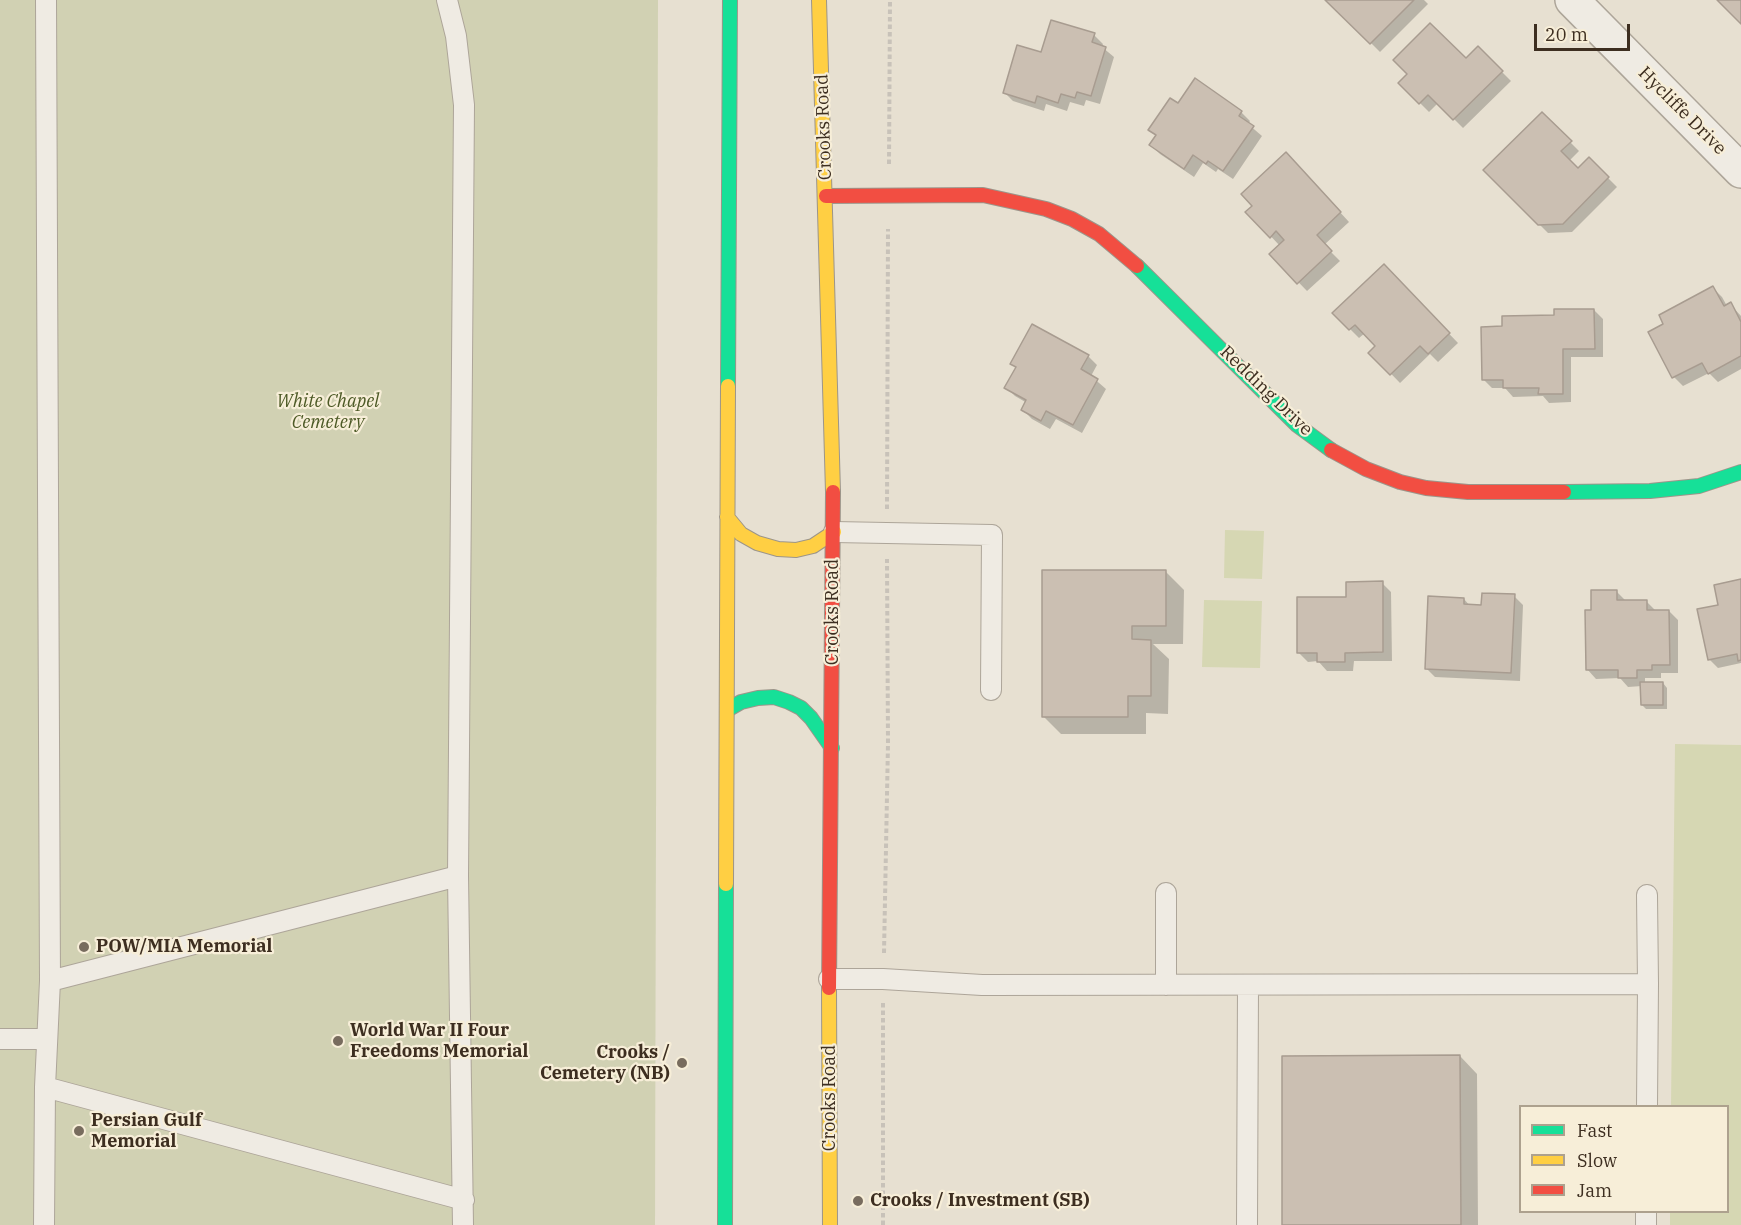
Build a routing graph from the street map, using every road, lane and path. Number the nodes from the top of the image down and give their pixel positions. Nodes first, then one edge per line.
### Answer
1 (46, 0) edge
2 (447, 0) edge
3 (730, 0) edge
4 (819, 0) edge
5 (890, 0) edge
6 (1572, 0) edge
7 (1741, 171) edge
8 (889, 173) dead end
9 (826, 196) junction
10 (889, 225) dead end
11 (1741, 472) edge
12 (727, 517) junction
13 (887, 517) dead end
14 (834, 532) junction
15 (887, 552) dead end
16 (991, 690) dead end
17 (727, 710) junction
18 (832, 748) junction
19 (458, 876) junction
20 (1166, 893) dead end
21 (1647, 895) dead end
22 (828, 979) junction
23 (883, 979) junction
24 (50, 981) junction
25 (1648, 984) junction
26 (1166, 985) junction
27 (1248, 985) junction
28 (0, 1039) edge
29 (46, 1039) junction
30 (45, 1087) junction
31 (1647, 1105) edge
32 (464, 1200) junction
33 (44, 1225) edge
34 (463, 1225) edge
35 (725, 1225) edge
36 (830, 1225) edge
37 (883, 1225) edge
38 (1247, 1225) edge

1 - 24 lane
2 - 19 lane
3 - 12 main road
4 - 9 main road, Crooks Road
5 - 8 path
6 - 7 street, Hycliffe Drive
9 - 11 main road, Redding Drive
9 - 14 main road, Crooks Road
10 - 13 path
12 - 14 main road
12 - 17 main road
14 - 16 lane
14 - 18 main road, Crooks Road
15 - 23 path
17 - 18 main road
17 - 35 main road
18 - 22 main road, Crooks Road
19 - 24 lane
19 - 32 lane
20 - 26 lane
21 - 25 lane
22 - 23 lane
22 - 36 main road, Crooks Road
23 - 26 lane
23 - 37 path
24 - 29 lane
25 - 27 lane
25 - 31 lane
26 - 27 lane
27 - 38 lane
28 - 29 lane
29 - 30 lane
30 - 32 lane
30 - 33 lane
32 - 34 lane

